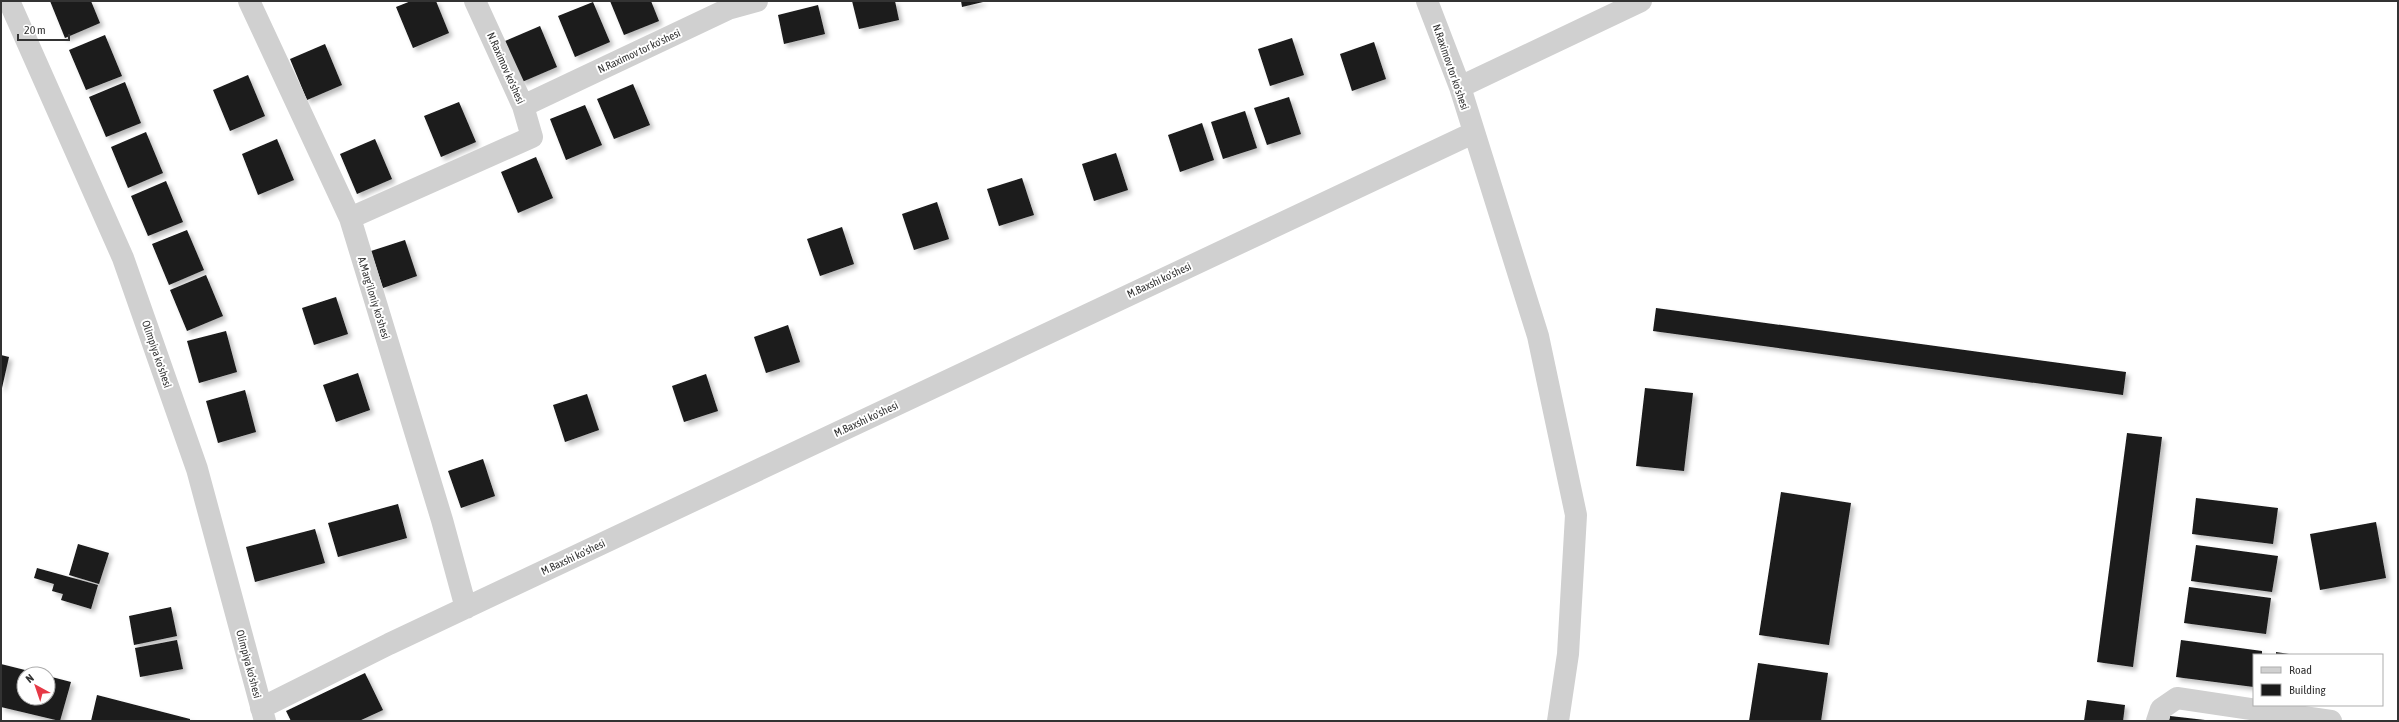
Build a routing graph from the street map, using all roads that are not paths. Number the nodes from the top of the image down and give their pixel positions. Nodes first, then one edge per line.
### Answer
1 (8, 1) edge
2 (249, 1) edge
3 (475, 1) edge
4 (757, 1) edge
5 (1428, 1) edge
6 (1641, 1) edge
7 (1460, 87) junction
8 (523, 106) junction
9 (1473, 133) junction
10 (350, 218) junction
11 (466, 608) junction
12 (263, 715) edge
13 (1558, 721) edge
14 (2157, 721) edge
15 (2332, 721) edge

1 - 12 street, Olimpiya ko'shesi
2 - 10 street, A.Marg'iloniy ko'shesi
3 - 8 street, N.Raximov ko'shesi
4 - 8 street, N.Raximov tor ko'shesi
5 - 7 street, N.Raximov tor ko'shesi
6 - 7 street
7 - 9 street, N.Raximov tor ko'shesi
8 - 10 street, N.Raximov ko'shesi
9 - 11 street, M.Baxshi ko'shesi
9 - 13 street, N.Raximov tor ko'shesi
10 - 11 street, A.Marg'iloniy ko'shesi
11 - 12 street, M.Baxshi ko'shesi
14 - 15 street

